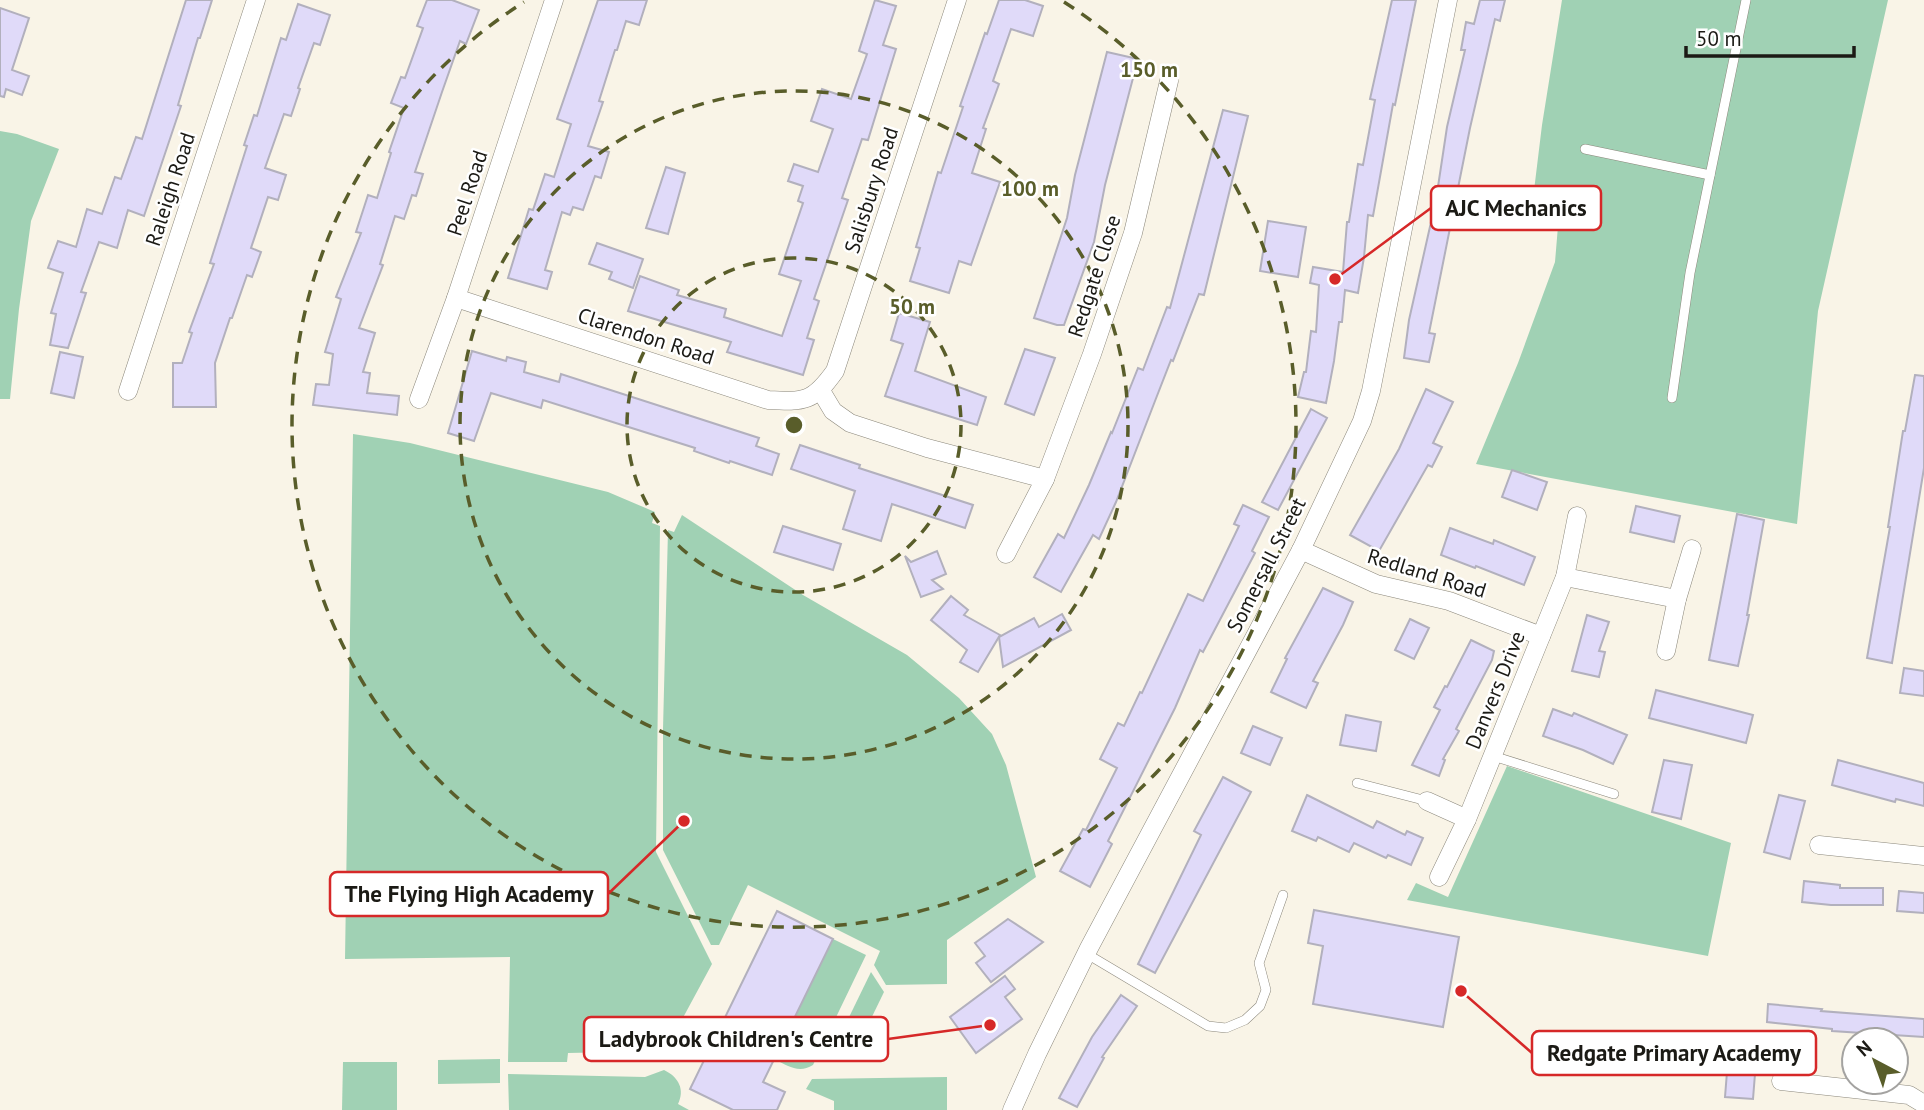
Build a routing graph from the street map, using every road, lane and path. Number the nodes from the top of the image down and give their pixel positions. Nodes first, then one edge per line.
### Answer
1 (256, 0) edge
2 (554, 0) edge
3 (957, 0) edge
4 (1448, 0) edge
5 (1746, 0) edge
6 (1169, 81) dead end
7 (1585, 149) dead end
8 (1710, 175) junction
9 (456, 298) junction
10 (128, 391) dead end
11 (821, 391) junction
12 (1672, 398) dead end
13 (419, 399) dead end
14 (1045, 479) junction
15 (1577, 516) dead end
16 (1692, 549) dead end
17 (1301, 550) junction
18 (1006, 554) dead end
19 (1565, 577) junction
20 (1677, 599) junction
21 (1541, 636) junction
22 (1666, 651) dead end
23 (1493, 756) junction
24 (1357, 783) dead end
25 (1614, 794) dead end
26 (1427, 801) joint
27 (1467, 819) junction
28 (1818, 845) dead end
29 (1924, 856) edge
30 (1439, 877) dead end
31 (1283, 895) dead end
32 (1087, 954) junction
33 (1782, 1081) dead end
34 (1924, 1104) edge
35 (1013, 1110) edge

1 - 10 street, Raleigh Road
2 - 9 street, Peel Road
3 - 11 street, Salisbury Road
4 - 17 street, Somersall Street
5 - 8 lane
6 - 14 street, Redgate Close
7 - 8 lane
8 - 12 lane
9 - 11 street, Clarendon Road
9 - 13 street, Peel Road
11 - 14 street
14 - 18 street, Redgate Close
15 - 19 street, Danvers Drive
16 - 20 street
17 - 21 street, Redland Road
17 - 32 street, Somersall Street
19 - 20 street
19 - 21 street, Danvers Drive
20 - 22 street
21 - 23 street, Danvers Drive
23 - 25 lane
23 - 27 street, Danvers Drive
24 - 26 lane
26 - 27 street
27 - 30 street, Danvers Drive
28 - 29 street
31 - 32 lane
32 - 35 street, Somersall Street
33 - 34 street

